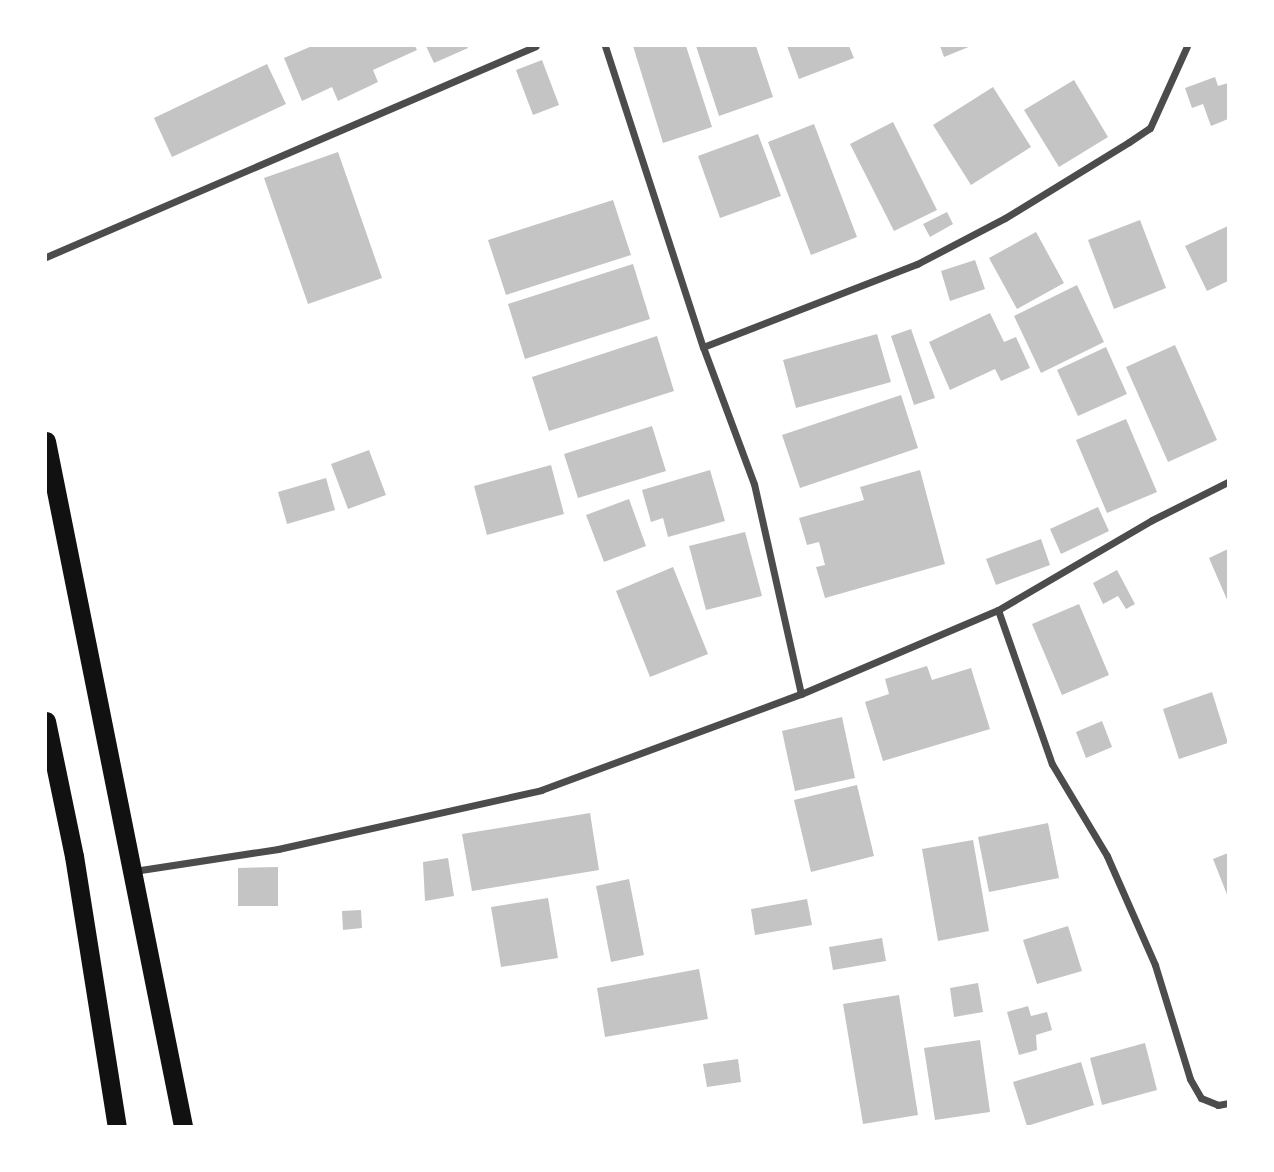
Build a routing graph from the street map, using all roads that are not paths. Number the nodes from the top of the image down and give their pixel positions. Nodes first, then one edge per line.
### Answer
1 (536, 46) edge
2 (605, 46) edge
3 (1187, 46) edge
4 (46, 257) edge
5 (703, 347) junction
6 (46, 441) edge
7 (1228, 482) edge
8 (998, 610) junction
9 (801, 694) junction
10 (46, 721) edge
11 (134, 871) junction
12 (1228, 1103) edge
13 (117, 1126) edge
14 (183, 1126) edge

1 - 4 street
2 - 5 street
3 - 5 street
5 - 9 street
6 - 11 highway
7 - 8 street
8 - 9 street
8 - 12 street
9 - 11 street
10 - 13 highway
11 - 14 highway

